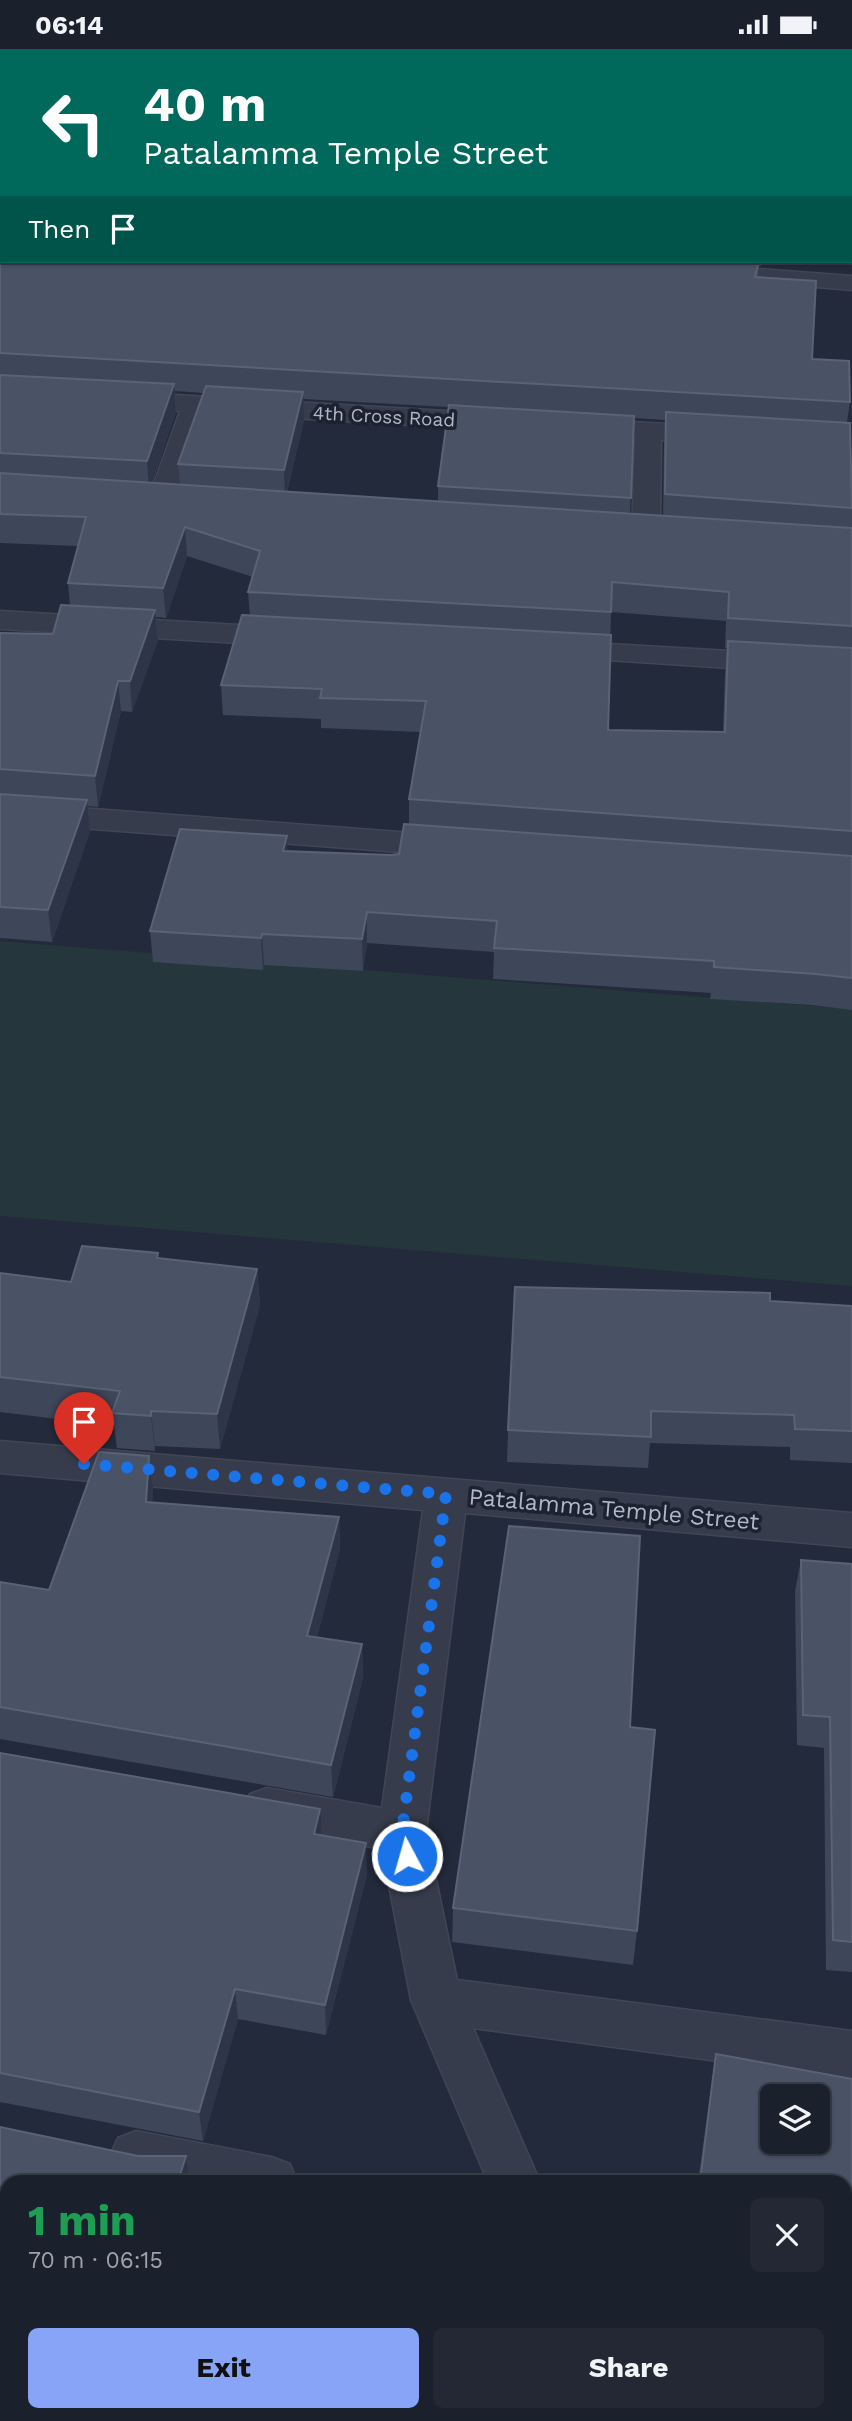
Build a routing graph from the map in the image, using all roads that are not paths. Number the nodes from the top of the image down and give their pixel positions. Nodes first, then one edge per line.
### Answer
1 (680, 270) edge
2 (852, 283) edge
3 (98, 398) edge
4 (195, 405) junction
5 (525, 424) edge
6 (552, 426) edge
7 (648, 431) junction
8 (743, 436) edge
9 (189, 504) edge
10 (619, 533) edge
11 (0, 620) edge
12 (313, 638) edge
13 (535, 649) edge
14 (852, 667) edge
15 (0, 812) edge
16 (483, 848) edge
17 (0, 1457) edge
18 (446, 1494) junction
19 (852, 1530) edge
20 (228, 1801) edge
21 (402, 1832) junction
22 (436, 2000) junction
23 (852, 2055) edge
24 (95, 2148) edge
25 (235, 2175) edge
26 (511, 2175) edge

1 - 2 street
3 - 4 street, 4th Cross Road
4 - 5 street, 4th Cross Road
4 - 9 street
6 - 7 street
7 - 8 street
7 - 10 street
11 - 12 street
13 - 14 street
15 - 16 street
17 - 18 street, Patalamma Temple Street
18 - 19 street, Patalamma Temple Street
18 - 21 street
20 - 21 street
21 - 22 street
22 - 23 street
22 - 26 street
24 - 25 street

